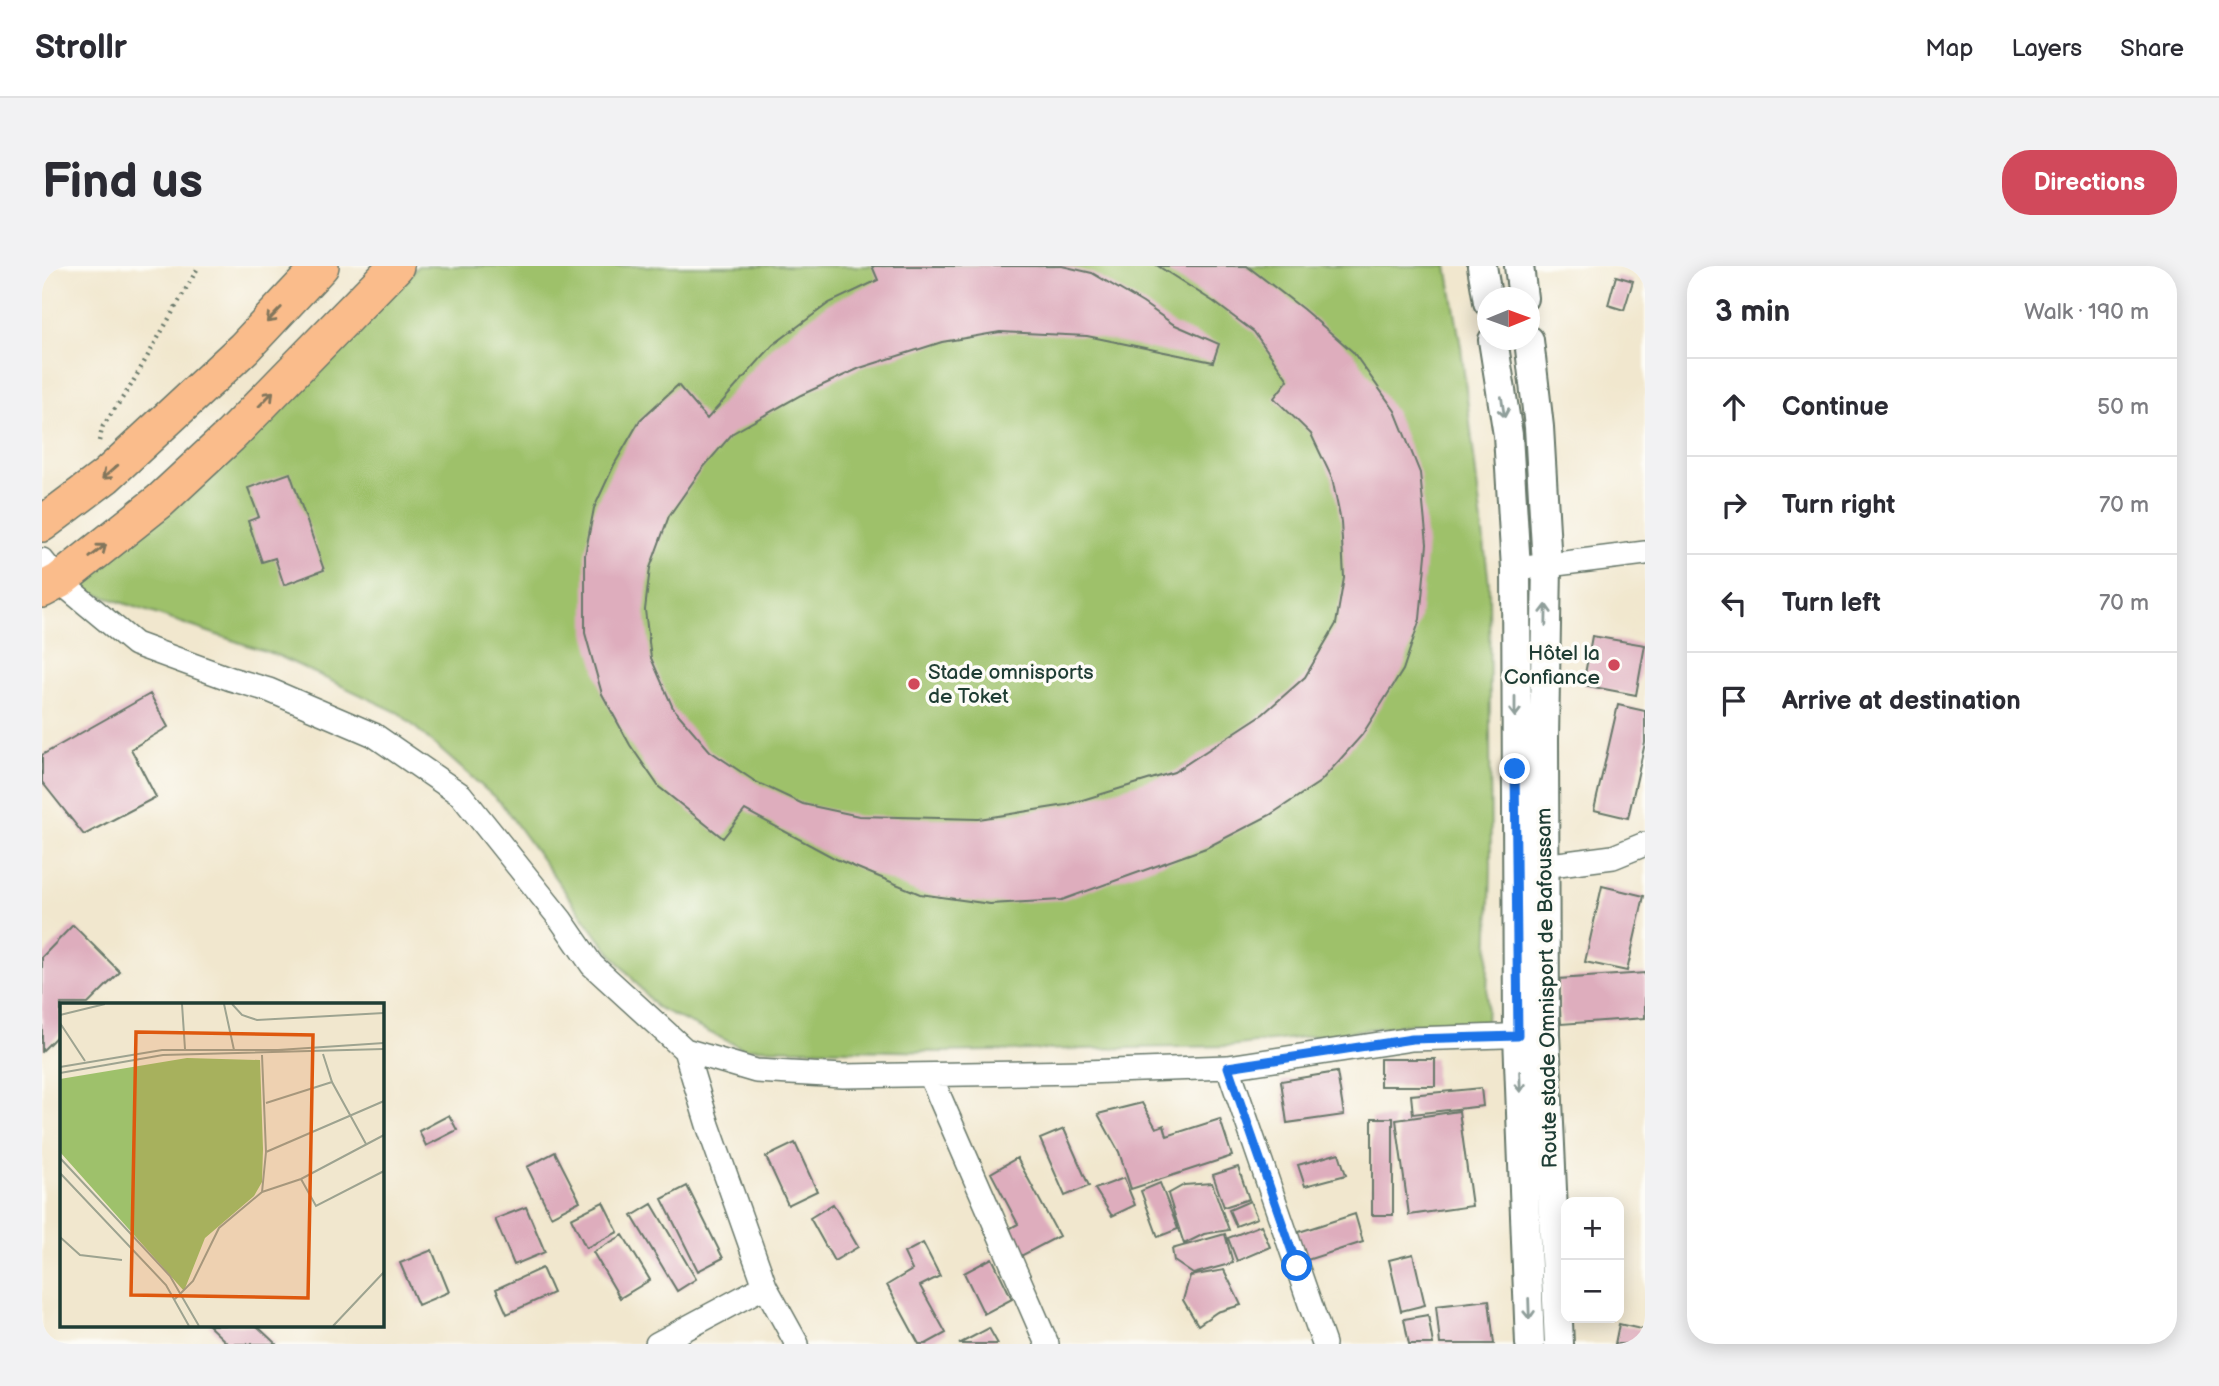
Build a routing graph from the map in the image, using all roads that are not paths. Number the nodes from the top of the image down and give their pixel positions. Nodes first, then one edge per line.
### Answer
1 (321, 266) edge
2 (396, 266) edge
3 (1482, 266) edge
4 (1519, 266) edge
5 (1485, 287) edge
6 (1522, 287) edge
7 (1494, 350) edge
8 (1529, 350) edge
9 (42, 523) edge
10 (1645, 553) edge
11 (1547, 565) junction
12 (1516, 569) junction
13 (48, 577) edge
14 (1645, 844) edge
15 (1543, 866) junction
16 (1532, 1035) junction
17 (685, 1050) junction
18 (1228, 1067) junction
19 (930, 1075) junction
20 (765, 1286) junction
21 (657, 1344) edge
22 (797, 1344) edge
23 (1047, 1344) edge
24 (1324, 1344) edge
25 (1530, 1344) edge
26 (1559, 1344) edge

1 -> 9 main road
13 -> 2 main road
3 - 5 street
4 - 6 street
7 -> 12 street, Route stade Omnisport de Bafoussam
8 - 11 street, Route stade Omnisport de Bafoussam
10 - 11 street
11 - 12 street
15 -> 11 street, Route stade Omnisport de Bafoussam
12 -> 16 street, Route stade Omnisport de Bafoussam
13 - 17 street
14 - 15 street
15 - 16 street, Route stade Omnisport de Bafoussam
16 - 18 street
16 -> 25 street, Route stade Omnisport de Bafoussam
16 - 26 street, Route stade Omnisport de Bafoussam
17 - 19 street
17 - 20 street
18 - 19 street
18 - 24 street
19 - 23 street
20 - 21 street
20 - 22 street

